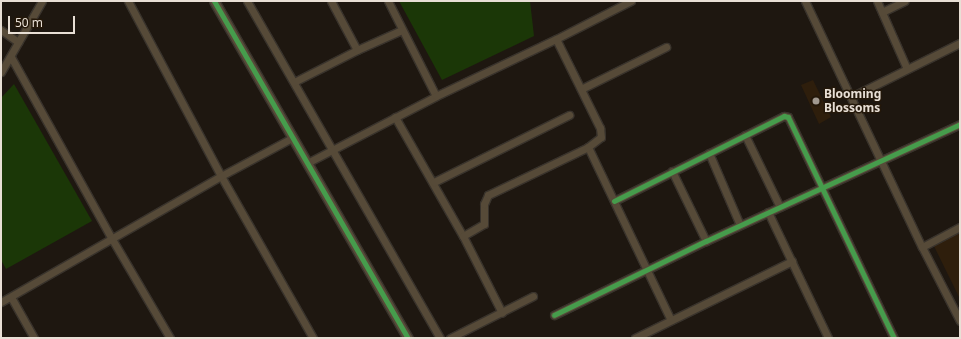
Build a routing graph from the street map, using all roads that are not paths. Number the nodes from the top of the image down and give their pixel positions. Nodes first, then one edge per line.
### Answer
1 (42, 1) edge
2 (128, 1) edge
3 (214, 1) edge
4 (247, 1) edge
5 (331, 1) edge
6 (388, 1) edge
7 (805, 1) edge
8 (877, 1) edge
9 (905, 1) edge
10 (628, 2) edge
11 (882, 12) junction
12 (1, 30) edge
13 (402, 30) junction
14 (556, 39) junction
15 (18, 42) junction
16 (960, 43) edge
17 (666, 47) dead end
18 (357, 50) junction
19 (10, 57) junction
20 (908, 68) junction
21 (1, 72) edge
22 (294, 82) junction
23 (581, 89) junction
24 (436, 96) junction
25 (851, 97) junction
26 (569, 115) dead end
27 (395, 117) junction
28 (960, 124) edge
29 (745, 135) junction
30 (292, 138) junction
31 (588, 147) junction
32 (332, 149) junction
33 (708, 153) junction
34 (880, 160) junction
35 (307, 163) junction
36 (672, 171) junction
37 (221, 176) junction
38 (434, 182) junction
39 (821, 188) junction
40 (614, 201) junction
41 (780, 207) junction
42 (768, 212) junction
43 (740, 225) junction
44 (960, 227) edge
45 (463, 236) junction
46 (112, 239) junction
47 (706, 241) junction
48 (922, 247) junction
49 (792, 260) junction
50 (647, 269) junction
51 (533, 296) dead end
52 (11, 297) junction
53 (1, 302) edge
54 (502, 313) junction
55 (554, 315) dead end
56 (670, 320) junction
57 (960, 321) edge
58 (34, 338) edge
59 (170, 338) edge
60 (313, 338) edge
61 (408, 338) edge
62 (440, 338) edge
63 (450, 338) edge
64 (635, 338) edge
65 (828, 338) edge
66 (894, 338) edge

1 - 15 street
2 - 37 street
3 - 30 street
4 - 22 street
5 - 18 street
6 - 13 street
7 - 25 street
8 - 11 street
9 - 11 street
10 - 14 street
11 - 20 street
12 - 15 street
13 - 18 street
13 - 24 street
14 - 23 street
14 - 24 street
15 - 19 street
16 - 20 street
17 - 23 street
18 - 22 street
19 - 21 street
19 - 46 street
20 - 25 street
22 - 32 street
23 - 31 street
24 - 27 street
25 - 34 street
26 - 38 street
27 - 32 street
27 - 38 street
28 - 34 street
29 - 33 street
29 - 39 street
29 - 41 street
30 - 35 street
30 - 37 street
31 - 40 street
31 - 45 street
32 - 35 street
32 - 62 street
33 - 36 street
33 - 43 street
34 - 39 street
34 - 48 street
35 - 61 street
36 - 40 street
36 - 47 street
37 - 46 street
37 - 60 street
38 - 45 street
39 - 41 street
39 - 66 street
40 - 50 street
41 - 42 street
42 - 43 street
42 - 49 street
43 - 47 street
44 - 48 street
45 - 54 street
46 - 52 street
46 - 59 street
47 - 50 street
48 - 57 street
49 - 56 street
49 - 65 street
50 - 55 street
50 - 56 street
51 - 54 street
52 - 53 street
52 - 58 street
54 - 63 street
56 - 64 street

